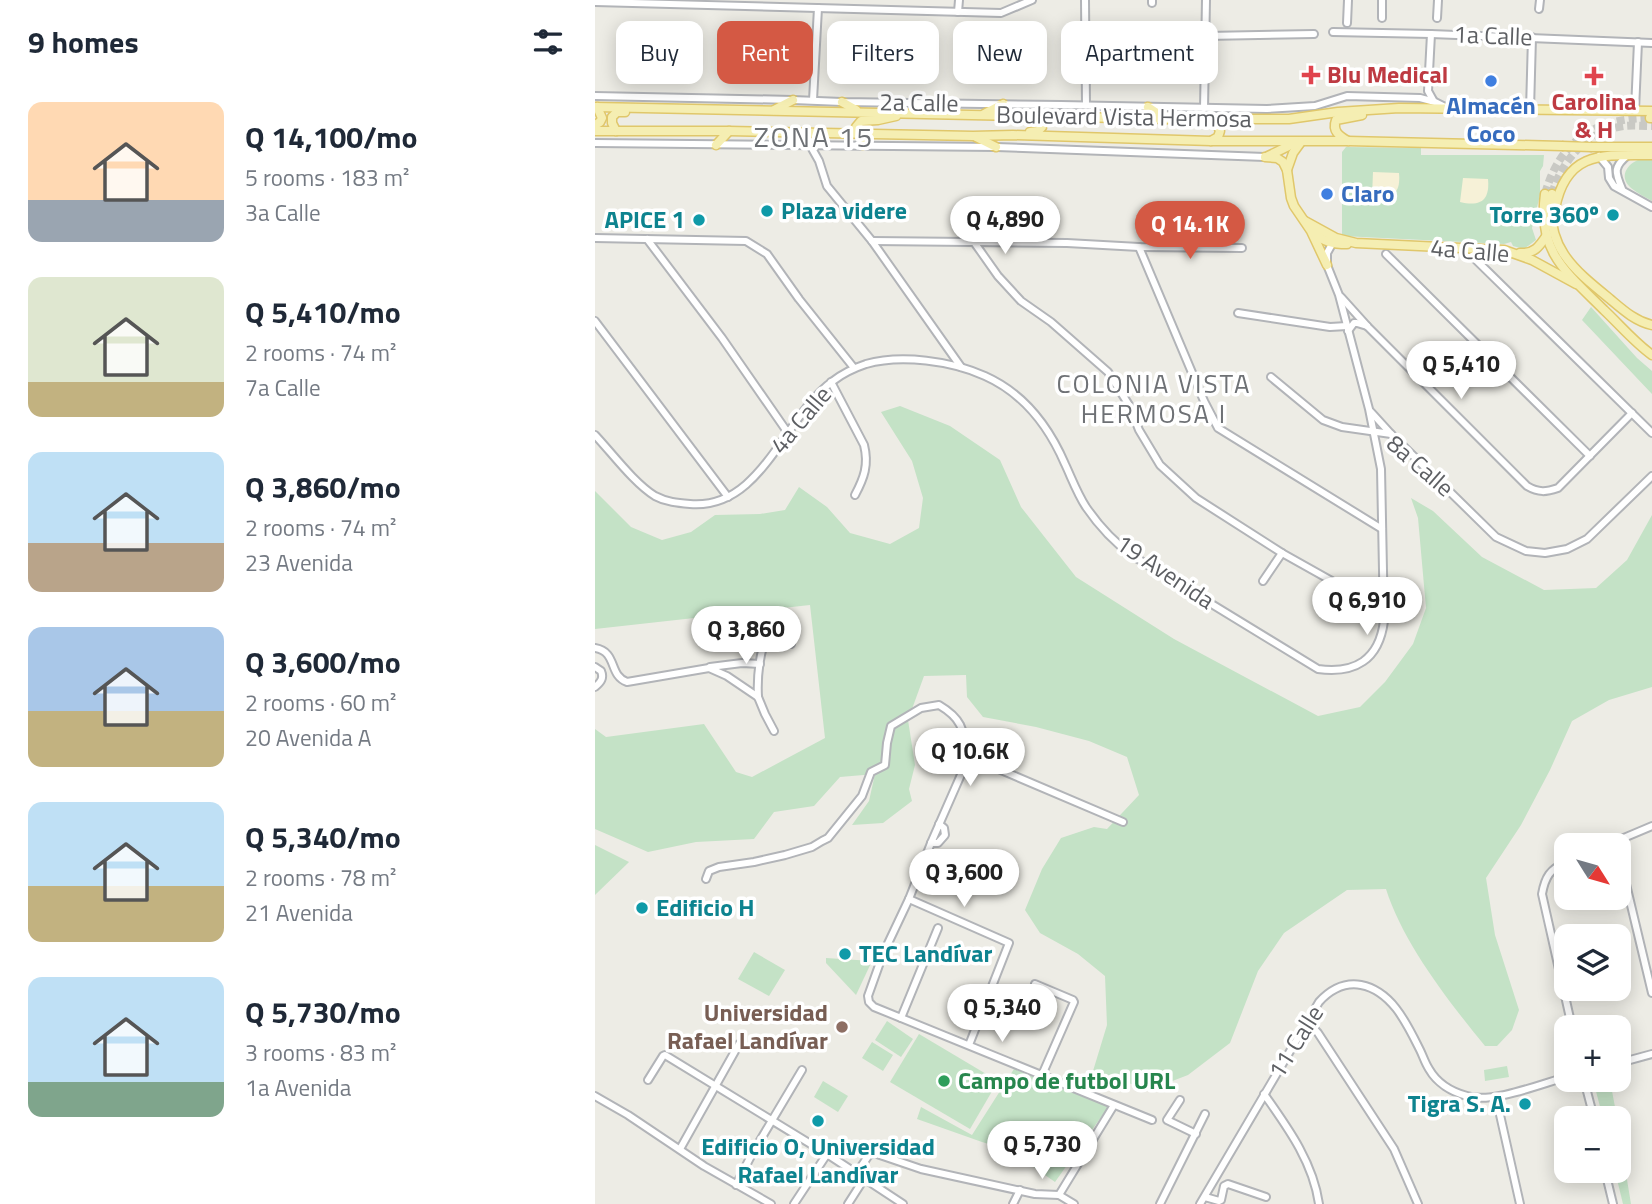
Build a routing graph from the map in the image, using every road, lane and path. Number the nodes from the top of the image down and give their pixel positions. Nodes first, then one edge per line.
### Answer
1 (870, 0) edge
2 (959, 0) edge
3 (1032, 0) edge
4 (1085, 0) edge
5 (1206, 0) edge
6 (1348, 0) edge
7 (1382, 0) edge
8 (1439, 0) edge
9 (1540, 0) edge
10 (595, 2) edge
11 (651, 2) edge
12 (726, 3) edge
13 (801, 4) edge
14 (818, 8) junction
15 (870, 9) junction
16 (1539, 9) dead end
17 (958, 12) junction
18 (1382, 18) dead end
19 (1437, 18) dead end
20 (1206, 21) edge
21 (1347, 23) dead end
22 (1333, 32) dead end
23 (1314, 34) dead end
24 (1431, 34) junction
25 (1218, 36) edge
26 (1532, 37) junction
27 (1638, 42) junction
28 (1652, 43) edge
29 (1205, 84) edge
30 (1428, 91) junction
31 (595, 96) edge
32 (1420, 98) junction
33 (793, 100) junction
34 (813, 100) junction
35 (842, 102) junction
36 (1435, 102) junction
37 (1003, 104) junction
38 (1086, 105) junction
39 (596, 107) edge
40 (644, 107) junction
41 (1148, 107) junction
42 (1204, 108) junction
43 (1399, 108) junction
44 (1449, 108) junction
45 (1530, 110) junction
46 (1635, 110) junction
47 (774, 111) junction
48 (859, 112) junction
49 (902, 114) junction
50 (980, 115) junction
51 (1017, 115) junction
52 (1166, 119) junction
53 (1205, 119) junction
54 (1652, 120) edge
55 (595, 125) edge
56 (595, 131) edge
57 (616, 131) junction
58 (729, 131) junction
59 (859, 133) junction
60 (871, 134) junction
61 (973, 136) junction
62 (996, 136) junction
63 (1211, 141) junction
64 (1300, 141) junction
65 (1348, 141) junction
66 (595, 143) edge
67 (716, 145) junction
68 (810, 145) junction
69 (829, 145) junction
70 (863, 145) junction
71 (996, 147) junction
72 (1652, 148) edge
73 (1628, 155) junction
74 (1652, 155) edge
75 (1599, 156) junction
76 (1265, 157) junction
77 (820, 161) junction
78 (1286, 170) junction
79 (1622, 188) junction
80 (1652, 207) edge
81 (1305, 221) junction
82 (1552, 226) junction
83 (1311, 231) junction
84 (1547, 235) junction
85 (595, 238) edge
86 (647, 239) junction
87 (1346, 240) junction
88 (871, 241) junction
89 (974, 242) junction
90 (1356, 243) junction
91 (1332, 244) junction
92 (1139, 247) junction
93 (1242, 248) dead end
94 (1515, 253) junction
95 (1386, 254) dead end
96 (1472, 256) dead end
97 (1327, 265) junction
98 (1576, 284) junction
99 (1339, 295) junction
100 (1238, 313) dead end
101 (595, 321) edge
102 (1652, 325) edge
103 (1368, 327) junction
104 (1347, 329) junction
105 (1652, 355) edge
106 (961, 367) junction
107 (854, 368) junction
108 (1271, 377) dead end
109 (831, 382) junction
110 (1369, 409) junction
111 (1632, 413) junction
112 (1374, 432) junction
113 (788, 433) junction
114 (1652, 433) edge
115 (1391, 434) junction
116 (595, 435) edge
117 (1590, 456) junction
118 (1652, 476) edge
119 (855, 495) dead end
120 (728, 498) junction
121 (1382, 529) junction
122 (1282, 553) junction
123 (1263, 580) dead end
124 (1384, 607) junction
125 (792, 644) dead end
126 (595, 648) edge
127 (760, 664) junction
128 (595, 667) edge
129 (709, 668) junction
130 (595, 687) edge
131 (758, 697) junction
132 (774, 731) dead end
133 (967, 761) junction
134 (1123, 822) dead end
135 (1652, 826) edge
136 (1631, 836) edge
137 (1554, 868) edge
138 (706, 879) dead end
139 (909, 900) junction
140 (1631, 905) edge
141 (938, 928) dead end
142 (1035, 984) dead end
143 (1652, 993) edge
144 (1569, 1015) edge
145 (901, 1018) junction
146 (1307, 1021) junction
147 (739, 1044) dead end
148 (969, 1045) junction
149 (1652, 1054) edge
150 (1631, 1060) edge
151 (802, 1070) dead end
152 (1042, 1075) junction
153 (648, 1080) dead end
154 (1554, 1080) edge
155 (715, 1086) junction
156 (1264, 1094) junction
157 (595, 1096) edge
158 (1496, 1097) junction
159 (1180, 1100) dead end
160 (1114, 1105) junction
161 (1205, 1114) dead end
162 (771, 1120) junction
163 (1152, 1120) dead end
164 (1196, 1134) junction
165 (680, 1149) junction
166 (827, 1154) junction
167 (856, 1174) junction
168 (864, 1179) junction
169 (1608, 1183) edge
170 (736, 1185) junction
171 (1020, 1190) junction
172 (1059, 1195) junction
173 (1205, 1197) junction
174 (1266, 1197) dead end
175 (771, 1204) edge
176 (794, 1204) edge
177 (848, 1204) edge
178 (903, 1204) edge
179 (1013, 1204) edge
180 (1073, 1204) edge
181 (1160, 1204) edge
182 (1200, 1204) edge
183 (1319, 1204) edge
184 (1418, 1204) edge
185 (1520, 1204) edge
186 (1613, 1204) edge

1 - 15 street
2 - 17 street
3 - 17 street
4 - 38 street
5 - 20 street
6 - 21 street
7 - 18 street
8 - 19 street
9 - 16 street
10 - 11 street
11 - 12 street
12 - 13 street
13 - 14 street
14 - 15 street
14 - 34 street
15 - 17 street
22 - 24 street, 1a Calle
23 - 25 street
24 - 26 street, 1a Calle
24 - 30 street
26 - 27 street, 1a Calle
26 - 45 street
27 - 28 street, 1a Calle
27 - 46 street
29 - 42 street
30 - 32 street
30 - 36 street
31 - 33 street, 2a Calle
32 - 36 street, 2a Calle
32 - 42 street, 2a Calle
33 - 34 street, 2a Calle
33 - 47 main road
34 - 35 street, 2a Calle
35 - 37 street, 2a Calle
35 - 48 main road
36 - 44 street, 2a Calle
37 - 38 street, 2a Calle
37 - 50 main road
38 - 41 street, 2a Calle
39 - 40 main road, Boulevard Vista Hermosa
39 - 55 main road
40 - 47 main road, Boulevard Vista Hermosa
40 - 57 main road
41 - 42 street, 2a Calle
41 - 52 main road
43 - 44 main road, Boulevard Vista Hermosa
43 - 53 main road, Boulevard Vista Hermosa
43 - 65 main road
44 - 45 main road, Boulevard Vista Hermosa
45 - 46 main road, Boulevard Vista Hermosa
46 - 54 main road, Boulevard Vista Hermosa
47 - 48 main road, Boulevard Vista Hermosa
48 - 49 main road, Boulevard Vista Hermosa
49 - 50 main road, Boulevard Vista Hermosa
49 - 59 main road
50 - 51 main road, Boulevard Vista Hermosa
51 - 52 main road, Boulevard Vista Hermosa
51 - 62 main road
52 - 53 main road, Boulevard Vista Hermosa
53 - 63 main road
56 - 57 main road, Boulevard Vista Hermosa
57 - 58 main road, Boulevard Vista Hermosa
58 - 59 main road, Boulevard Vista Hermosa
58 - 67 main road
59 - 60 main road, Boulevard Vista Hermosa
60 - 61 main road, Boulevard Vista Hermosa
60 - 70 main road
61 - 62 main road, Boulevard Vista Hermosa
61 - 71 main road
62 - 63 main road, Boulevard Vista Hermosa
63 - 64 main road, Boulevard Vista Hermosa
64 - 65 main road, Boulevard Vista Hermosa
64 - 76 main road
64 - 78 main road
65 - 72 main road, Boulevard Vista Hermosa, bridge
66 - 67 street, 2a Calle
67 - 68 street, 2a Calle
68 - 69 street, 2a Calle
68 - 77 street
69 - 70 street, 2a Calle
69 - 77 street
70 - 71 street, 2a Calle
71 - 76 street, 2a Calle
73 - 74 main road
73 - 75 main road
73 - 79 street
75 - 79 street
75 - 82 main road
76 - 78 main road
77 - 88 street
78 - 81 main road
79 - 80 street
81 - 83 main road
81 - 87 main road, 4a Calle
82 - 84 main road
82 - 102 main road
83 - 91 main road
83 - 97 main road
84 - 94 main road
84 - 98 main road
85 - 86 street
86 - 107 street
86 - 113 street
87 - 90 main road, 4a Calle
87 - 91 main road
88 - 89 street
88 - 106 street
89 - 92 street
89 - 122 street
90 - 91 main road, 4a Calle
90 - 94 main road, 4a Calle
91 - 97 street
92 - 93 street
92 - 121 street
94 - 98 main road, 4a Calle
95 - 117 street
96 - 111 street
97 - 99 street
98 - 105 main road
99 - 103 street
99 - 104 street
100 - 104 street
101 - 120 street
103 - 104 street
103 - 117 street
104 - 110 street
106 - 107 street, 4a Calle
106 - 124 street, 19 Avenida
107 - 109 street, 4a Calle
108 - 112 street, 8a Calle
109 - 113 street, 4a Calle
109 - 119 street
110 - 112 street
110 - 115 street
111 - 114 street
111 - 117 street
112 - 115 street, 8a Calle
112 - 121 street
113 - 120 street, 4a Calle
115 - 118 street, 8a Calle
116 - 120 street, 4a Calle
121 - 124 street
122 - 123 street
122 - 124 street
125 - 127 street
126 - 129 street
127 - 129 street
127 - 131 street
128 - 130 street
129 - 131 street
131 - 132 street
133 - 134 street
133 - 138 street
133 - 139 street
135 - 136 street
137 - 144 street
139 - 145 street
139 - 148 street
140 - 143 street
141 - 145 street
142 - 152 street
145 - 148 street
146 - 156 street, 11 Calle
146 - 158 street, 11 Calle
146 - 184 street
147 - 155 street
148 - 152 street
149 - 150 street
151 - 162 street
152 - 160 street
153 - 155 street
154 - 158 street, 11 Calle
155 - 162 street
155 - 165 street
156 - 173 street, 11 Calle
156 - 183 street
157 - 165 street
158 - 185 street
159 - 164 street
160 - 163 street
160 - 172 street
161 - 164 street
162 - 166 street
162 - 170 street
164 - 181 street
165 - 170 street
166 - 167 street
166 - 176 street
167 - 168 street
167 - 171 street
168 - 177 street
168 - 178 street
169 - 186 street
170 - 175 street
171 - 172 street
171 - 179 street
172 - 180 street
173 - 174 street
173 - 182 street, 11 Calle

